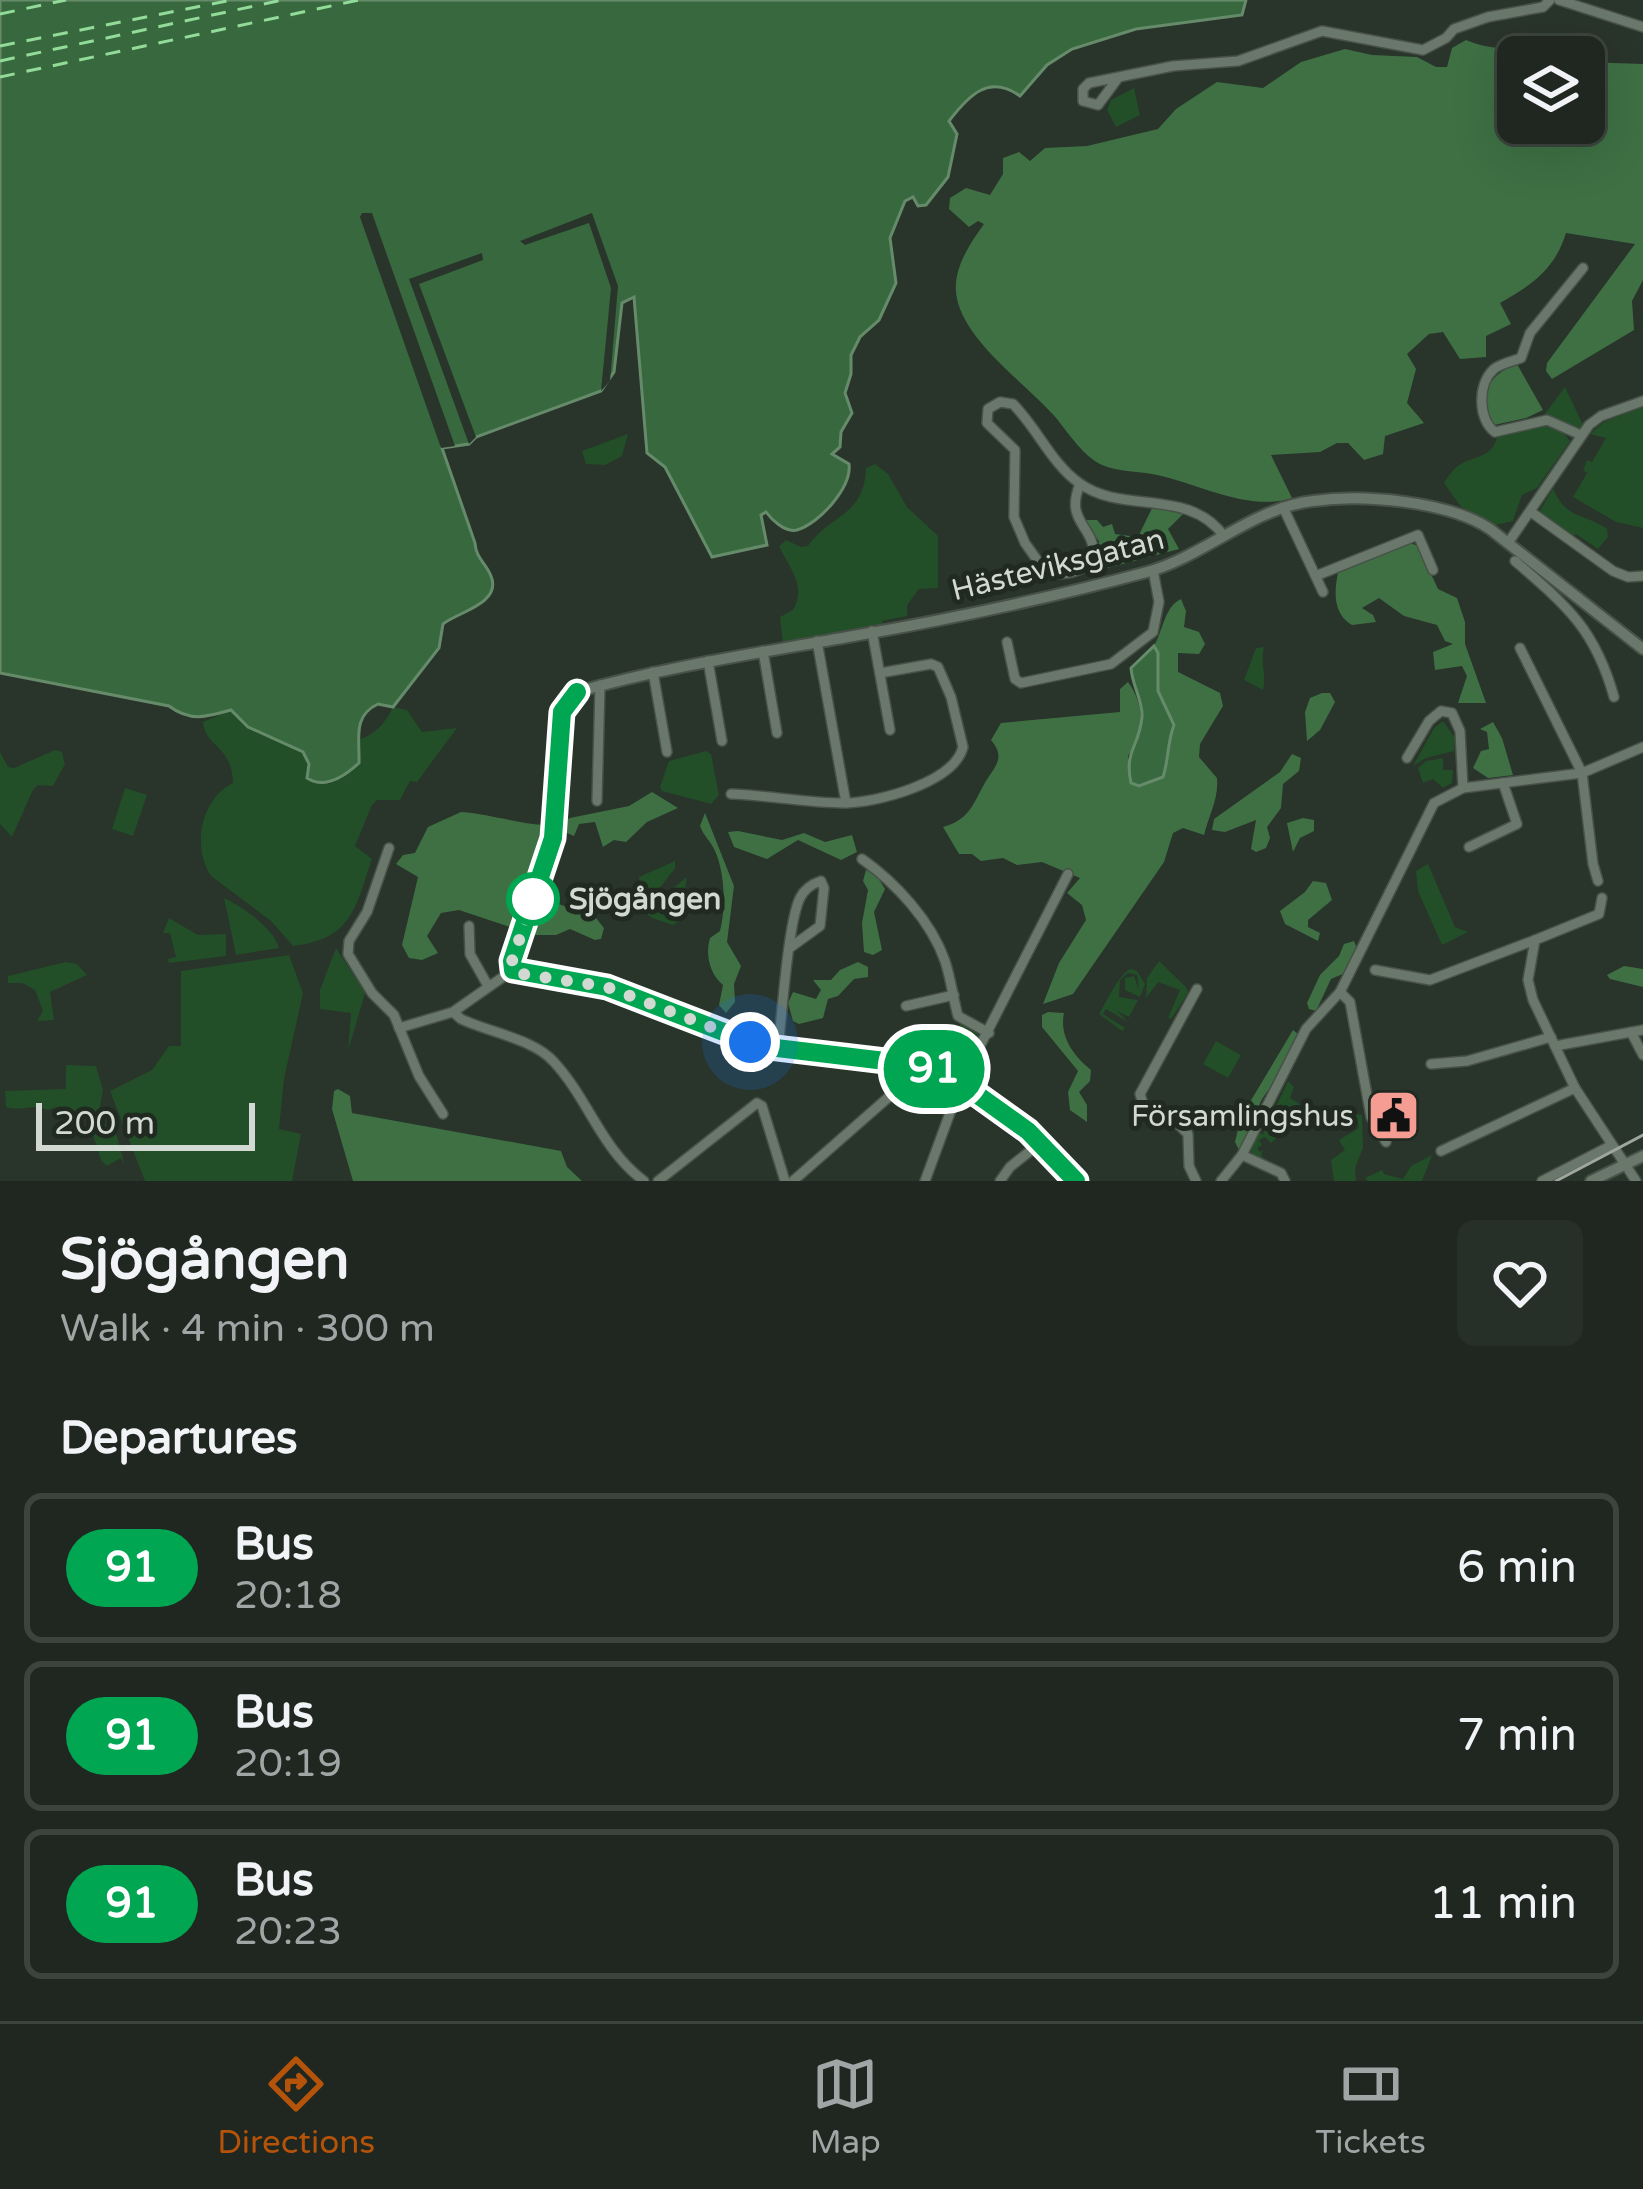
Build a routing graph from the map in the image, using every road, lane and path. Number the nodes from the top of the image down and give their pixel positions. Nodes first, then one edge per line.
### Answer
1 (1554, 0) edge
2 (1643, 27) edge
3 (1118, 78) dead end
4 (1583, 268) dead end
5 (1643, 401) edge
6 (1581, 435) junction
7 (1079, 484) junction
8 (1283, 507) junction
9 (1532, 512) junction
10 (1224, 536) junction
11 (1508, 544) junction
12 (1515, 561) dead end
13 (1154, 570) junction
14 (1433, 570) dead end
15 (1318, 575) junction
16 (1643, 577) edge
17 (1323, 592) dead end
18 (1612, 623) junction
19 (872, 632) junction
20 (817, 641) junction
21 (1007, 641) dead end
22 (1596, 644) junction
23 (1520, 648) dead end
24 (1643, 649) edge
25 (763, 651) junction
26 (707, 661) junction
27 (652, 672) junction
28 (880, 673) junction
29 (600, 686) junction
30 (1615, 697) dead end
31 (890, 730) dead end
32 (776, 733) dead end
33 (722, 741) dead end
34 (1643, 747) edge
35 (667, 752) dead end
36 (1407, 758) dead end
37 (1582, 772) junction
38 (1503, 783) junction
39 (1463, 788) junction
40 (731, 794) dead end
41 (597, 801) dead end
42 (846, 803) junction
43 (389, 848) dead end
44 (1469, 848) dead end
45 (862, 859) dead end
46 (1068, 874) dead end
47 (1598, 881) dead end
48 (1602, 898) dead end
49 (469, 926) dead end
50 (1535, 940) junction
51 (791, 947) junction
52 (513, 970) junction
53 (1375, 970) dead end
54 (488, 986) junction
55 (1197, 989) dead end
56 (1340, 992) junction
57 (954, 995) junction
58 (906, 1006) dead end
59 (454, 1012) junction
60 (399, 1028) junction
61 (1637, 1031) edge
62 (989, 1034) junction
63 (1553, 1042) junction
64 (778, 1048) junction
65 (1643, 1055) edge
66 (922, 1064) junction
67 (1431, 1064) dead end
68 (961, 1083) junction
69 (1575, 1088) junction
70 (443, 1114) dead end
71 (1386, 1142) dead end
72 (1040, 1143) junction
73 (1612, 1145) junction
74 (1441, 1151) dead end
75 (1242, 1155) junction
76 (1643, 1156) edge
77 (1625, 1165) junction
78 (644, 1181) edge
79 (658, 1181) edge
80 (789, 1181) edge
81 (925, 1181) edge
82 (1000, 1181) edge
83 (1076, 1181) edge
84 (1196, 1181) edge
85 (1221, 1181) edge
86 (1285, 1181) edge
87 (1542, 1181) edge
88 (1591, 1181) edge
89 (1636, 1181) edge

1 - 2 street
1 - 3 street
4 - 6 street
5 - 6 street
6 - 9 street
7 - 7 street
7 - 10 street
8 - 10 street, Hästeviksgatan
8 - 11 street, Hästeviksgatan
8 - 15 street
9 - 11 street
9 - 16 street
10 - 13 street, Hästeviksgatan
11 - 18 street, Hästeviksgatan
12 - 22 street
13 - 19 street, Hästeviksgatan
13 - 21 street
14 - 15 street
15 - 17 street
18 - 22 street
18 - 24 street, Hästeviksgatan
19 - 20 street, Hästeviksgatan
19 - 28 street
20 - 25 street, Hästeviksgatan
20 - 42 street
22 - 30 street
23 - 37 street
25 - 26 street, Hästeviksgatan
25 - 32 street
26 - 27 street, Hästeviksgatan
26 - 33 street
27 - 29 street, Hästeviksgatan
27 - 35 street
28 - 31 street
28 - 42 street
29 - 41 street
29 - 52 street, Hästeviksgatan
34 - 37 street
36 - 39 street
37 - 38 street
37 - 47 street
38 - 39 street
38 - 44 street
39 - 56 street
40 - 42 street
43 - 60 street
45 - 57 street
46 - 62 street
48 - 50 street
49 - 54 street
50 - 53 street
50 - 63 street
51 - 51 street
51 - 64 street
52 - 54 street
52 - 64 street
54 - 59 street
55 - 84 street
56 - 71 street
56 - 75 street
57 - 58 street
57 - 62 street
59 - 60 street
59 - 78 street
60 - 70 street
61 - 63 street
61 - 65 street
62 - 68 street
63 - 67 street
63 - 69 street
64 - 66 street
66 - 68 street
66 - 80 street
68 - 72 street
68 - 81 street
69 - 73 street
69 - 74 street
72 - 82 street
72 - 83 street
73 - 77 street
73 - 87 street
75 - 85 street
75 - 86 street
76 - 77 street
77 - 88 street
77 - 89 street
79 - 80 street

